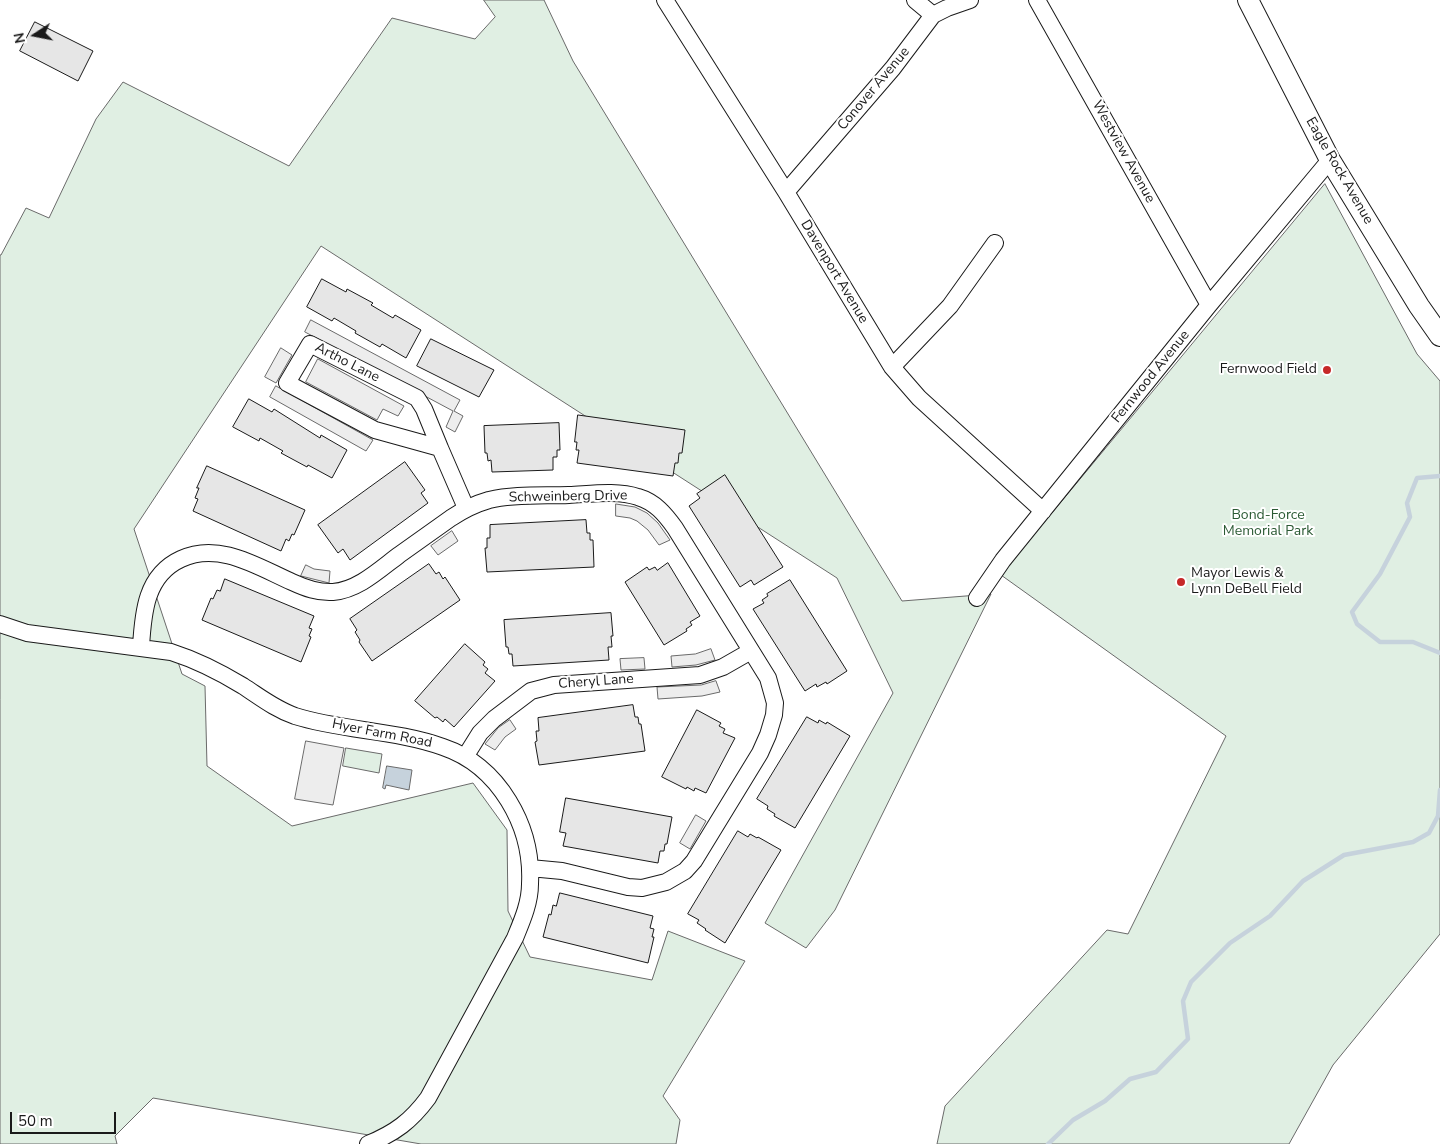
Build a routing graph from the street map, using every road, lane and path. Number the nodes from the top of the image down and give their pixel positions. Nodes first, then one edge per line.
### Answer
1 (665, 0) edge
2 (915, 0) edge
3 (970, 0) edge
4 (1037, 0) edge
5 (1248, 0) edge
6 (934, 16) junction
7 (1330, 160) junction
8 (786, 192) junction
9 (995, 243) dead end
10 (1209, 305) junction
11 (1440, 336) edge
12 (892, 367) junction
13 (440, 448) junction
14 (466, 508) junction
15 (1043, 511) junction
16 (977, 598) dead end
17 (0, 624) edge
18 (141, 646) junction
19 (751, 651) junction
20 (465, 757) junction
21 (530, 868) junction
22 (368, 1144) edge

1 - 8 street, Davenport Avenue
2 - 6 street
3 - 6 street, Conover Avenue
4 - 10 street, Westview Avenue
5 - 7 main road, Eagle Rock Avenue
6 - 8 street, Conover Avenue
7 - 10 street, Fernwood Avenue
7 - 11 main road, Eagle Rock Avenue
8 - 12 street, Davenport Avenue
9 - 12 street
10 - 15 street, Fernwood Avenue
12 - 15 street, Davenport Avenue
13 - 13 street, Artho Lane
13 - 14 street, Artho Lane
14 - 18 street, Schweinberg Drive
14 - 19 street, Schweinberg Drive
15 - 16 street, Fernwood Avenue
17 - 18 street, Hyer Farm Road
18 - 20 street, Hyer Farm Road
19 - 20 street, Cheryl Lane
19 - 21 street, Schweinberg Drive
20 - 21 street, Hyer Farm Road
21 - 22 street, Hyer Farm Road

